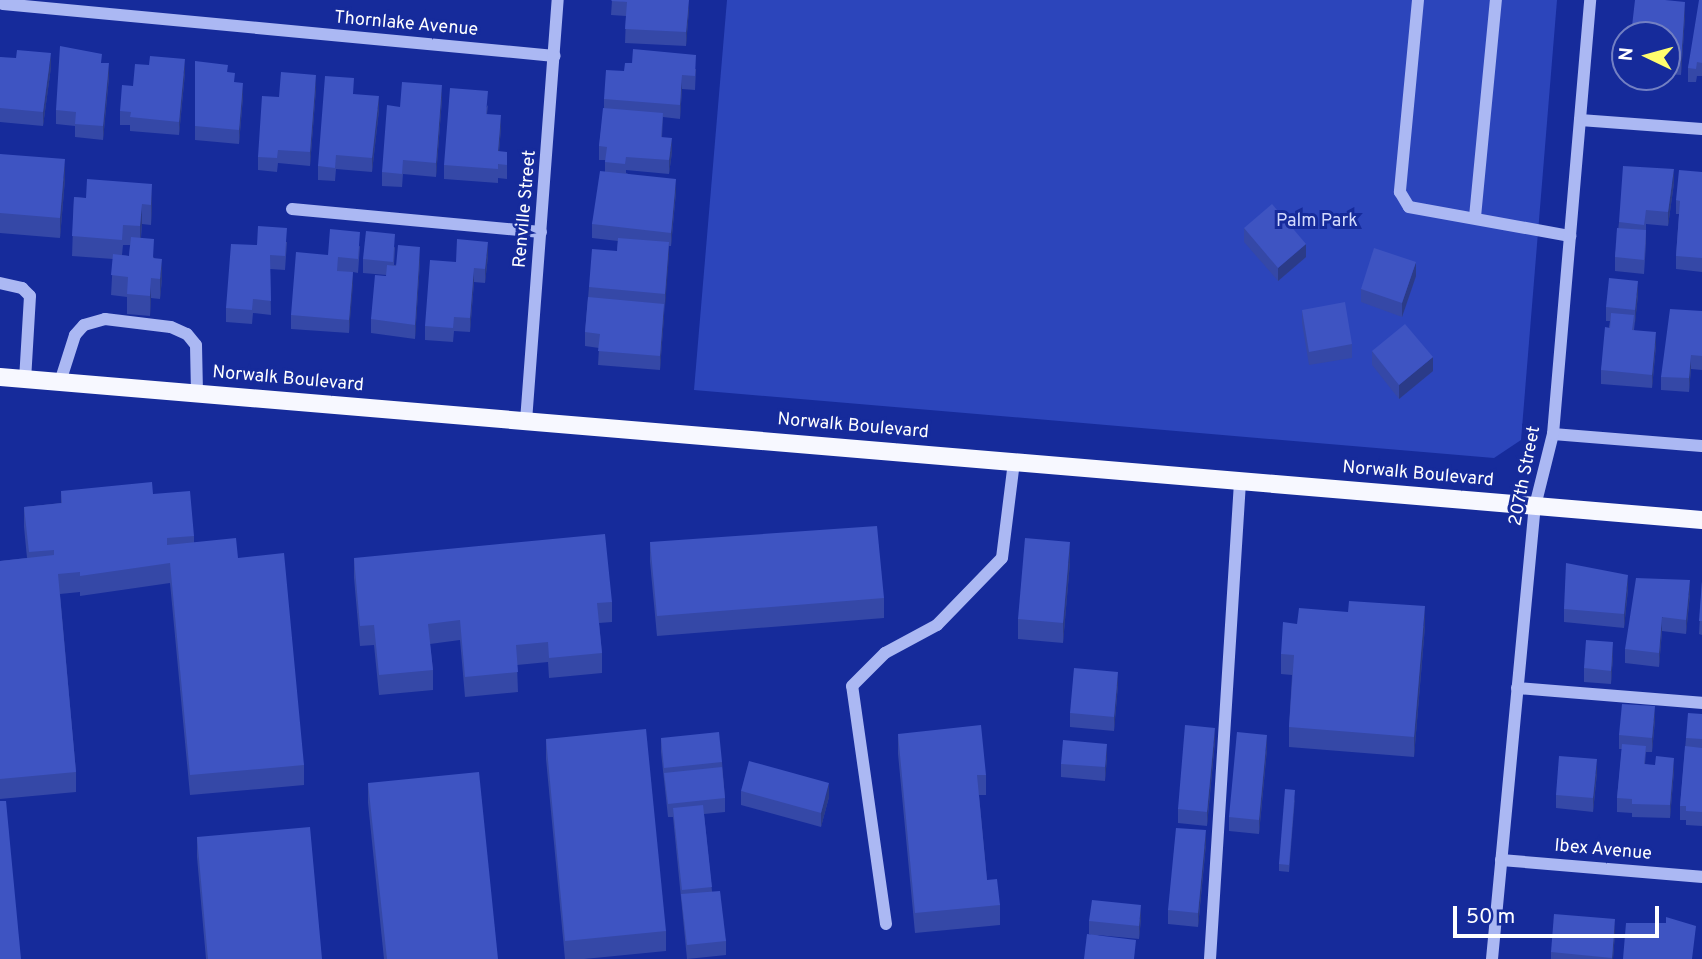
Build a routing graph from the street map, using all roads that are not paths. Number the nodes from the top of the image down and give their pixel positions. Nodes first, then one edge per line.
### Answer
1 (558, 0) edge
2 (1418, 0) edge
3 (1496, 0) edge
4 (1590, 0) edge
5 (3, 4) dead end
6 (555, 56) junction
7 (1580, 120) junction
8 (1702, 129) edge
9 (292, 209) dead end
10 (1475, 217) junction
11 (541, 232) junction
12 (1570, 236) junction
13 (0, 283) edge
14 (0, 377) edge
15 (25, 379) junction
16 (60, 382) junction
17 (197, 393) junction
18 (526, 421) junction
19 (1553, 434) junction
20 (1702, 446) edge
21 (1014, 462) junction
22 (1240, 481) junction
23 (1535, 506) junction
24 (1702, 520) edge
25 (1517, 688) junction
26 (1702, 703) edge
27 (1501, 860) junction
28 (1702, 877) edge
29 (886, 924) dead end
30 (1210, 959) edge
31 (1492, 959) edge

1 - 6 street, Renville Street
2 - 10 street
3 - 10 street
4 - 7 street, 207th Street
5 - 6 street, Thornlake Avenue
6 - 11 street, Renville Street
7 - 8 street
7 - 12 street, 207th Street
9 - 11 street
10 - 12 street
11 - 18 street, Renville Street
12 - 19 street, 207th Street
13 - 15 street
14 - 15 main road, Norwalk Boulevard
15 - 16 main road, Norwalk Boulevard
16 - 17 main road, Norwalk Boulevard
16 - 17 street
17 - 18 main road, Norwalk Boulevard
18 - 21 main road, Norwalk Boulevard
19 - 20 street
19 - 23 street, 207th Street
21 - 22 main road, Norwalk Boulevard
21 - 29 street
22 - 23 main road, Norwalk Boulevard
22 - 30 street
23 - 24 main road, Norwalk Boulevard
23 - 25 street, 207th Street
25 - 26 street
25 - 27 street, 207th Street
27 - 28 street, Ibex Avenue
27 - 31 street, 207th Street

